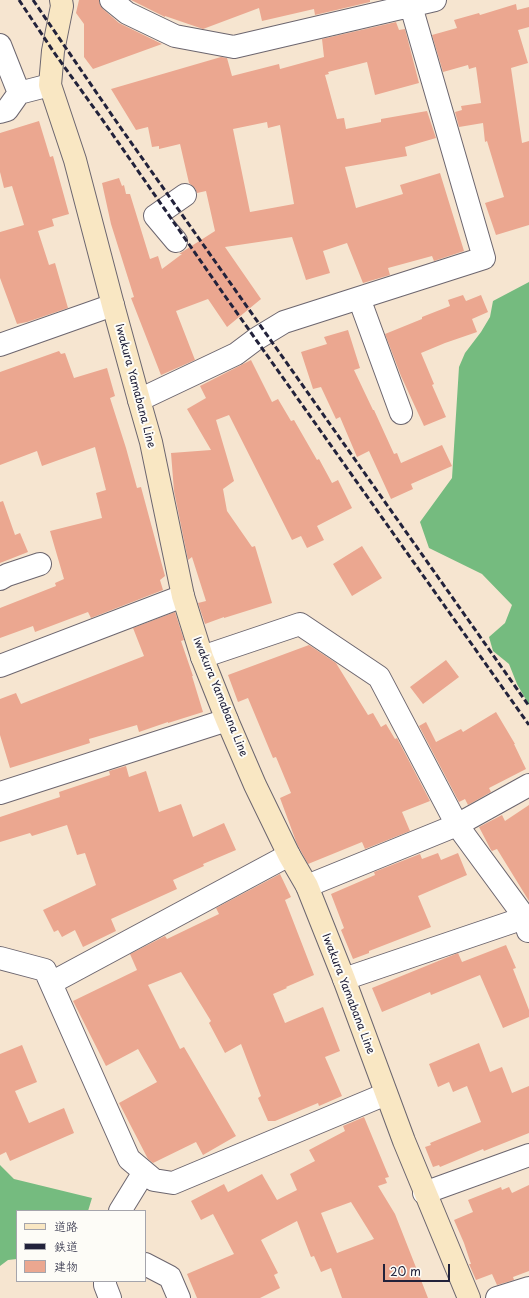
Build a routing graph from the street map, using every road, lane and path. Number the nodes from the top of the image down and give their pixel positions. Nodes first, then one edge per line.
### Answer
1 (61, 0) edge
2 (111, 0) edge
3 (435, 0) edge
4 (411, 6) junction
5 (0, 45) edge
6 (50, 85) junction
7 (19, 93) junction
8 (0, 112) edge
9 (185, 195) dead end
10 (176, 241) dead end
11 (359, 298) junction
12 (113, 305) junction
13 (0, 345) edge
14 (139, 400) junction
15 (401, 413) dead end
16 (40, 564) dead end
17 (0, 579) edge
18 (183, 596) junction
19 (202, 657) junction
20 (0, 666) edge
21 (227, 720) junction
22 (529, 785) edge
23 (0, 793) edge
24 (458, 825) junction
25 (289, 855) junction
26 (307, 886) junction
27 (528, 925) edge
28 (0, 958) edge
29 (344, 979) junction
30 (51, 983) junction
31 (386, 1094) junction
32 (529, 1155) edge
33 (144, 1172) junction
34 (424, 1193) junction
35 (121, 1210) edge
36 (146, 1265) edge
37 (105, 1282) edge
38 (529, 1288) edge
39 (110, 1298) edge
40 (179, 1298) edge
41 (469, 1298) edge
42 (497, 1298) edge

1 - 6 main road, Iwakura Yamabana Line
2 - 4 street
3 - 4 street
4 - 11 street
5 - 7 street
6 - 7 street
6 - 12 main road, Iwakura Yamabana Line
7 - 8 street
9 - 10 street
11 - 14 street
11 - 15 street
12 - 13 street
12 - 14 main road, Iwakura Yamabana Line
14 - 18 main road, Iwakura Yamabana Line
16 - 17 street
18 - 19 main road, Iwakura Yamabana Line
18 - 20 street
19 - 21 main road, Iwakura Yamabana Line
19 - 24 street
21 - 23 street
21 - 25 main road, Iwakura Yamabana Line
22 - 24 street
24 - 26 street
24 - 27 street
25 - 26 main road, Iwakura Yamabana Line
25 - 30 street
26 - 29 main road, Iwakura Yamabana Line
27 - 29 street
28 - 30 street
29 - 31 main road, Iwakura Yamabana Line
30 - 33 street
31 - 33 street
31 - 34 main road, Iwakura Yamabana Line
32 - 34 street
33 - 35 street
34 - 41 main road, Iwakura Yamabana Line
36 - 40 street
37 - 39 street
38 - 42 street

